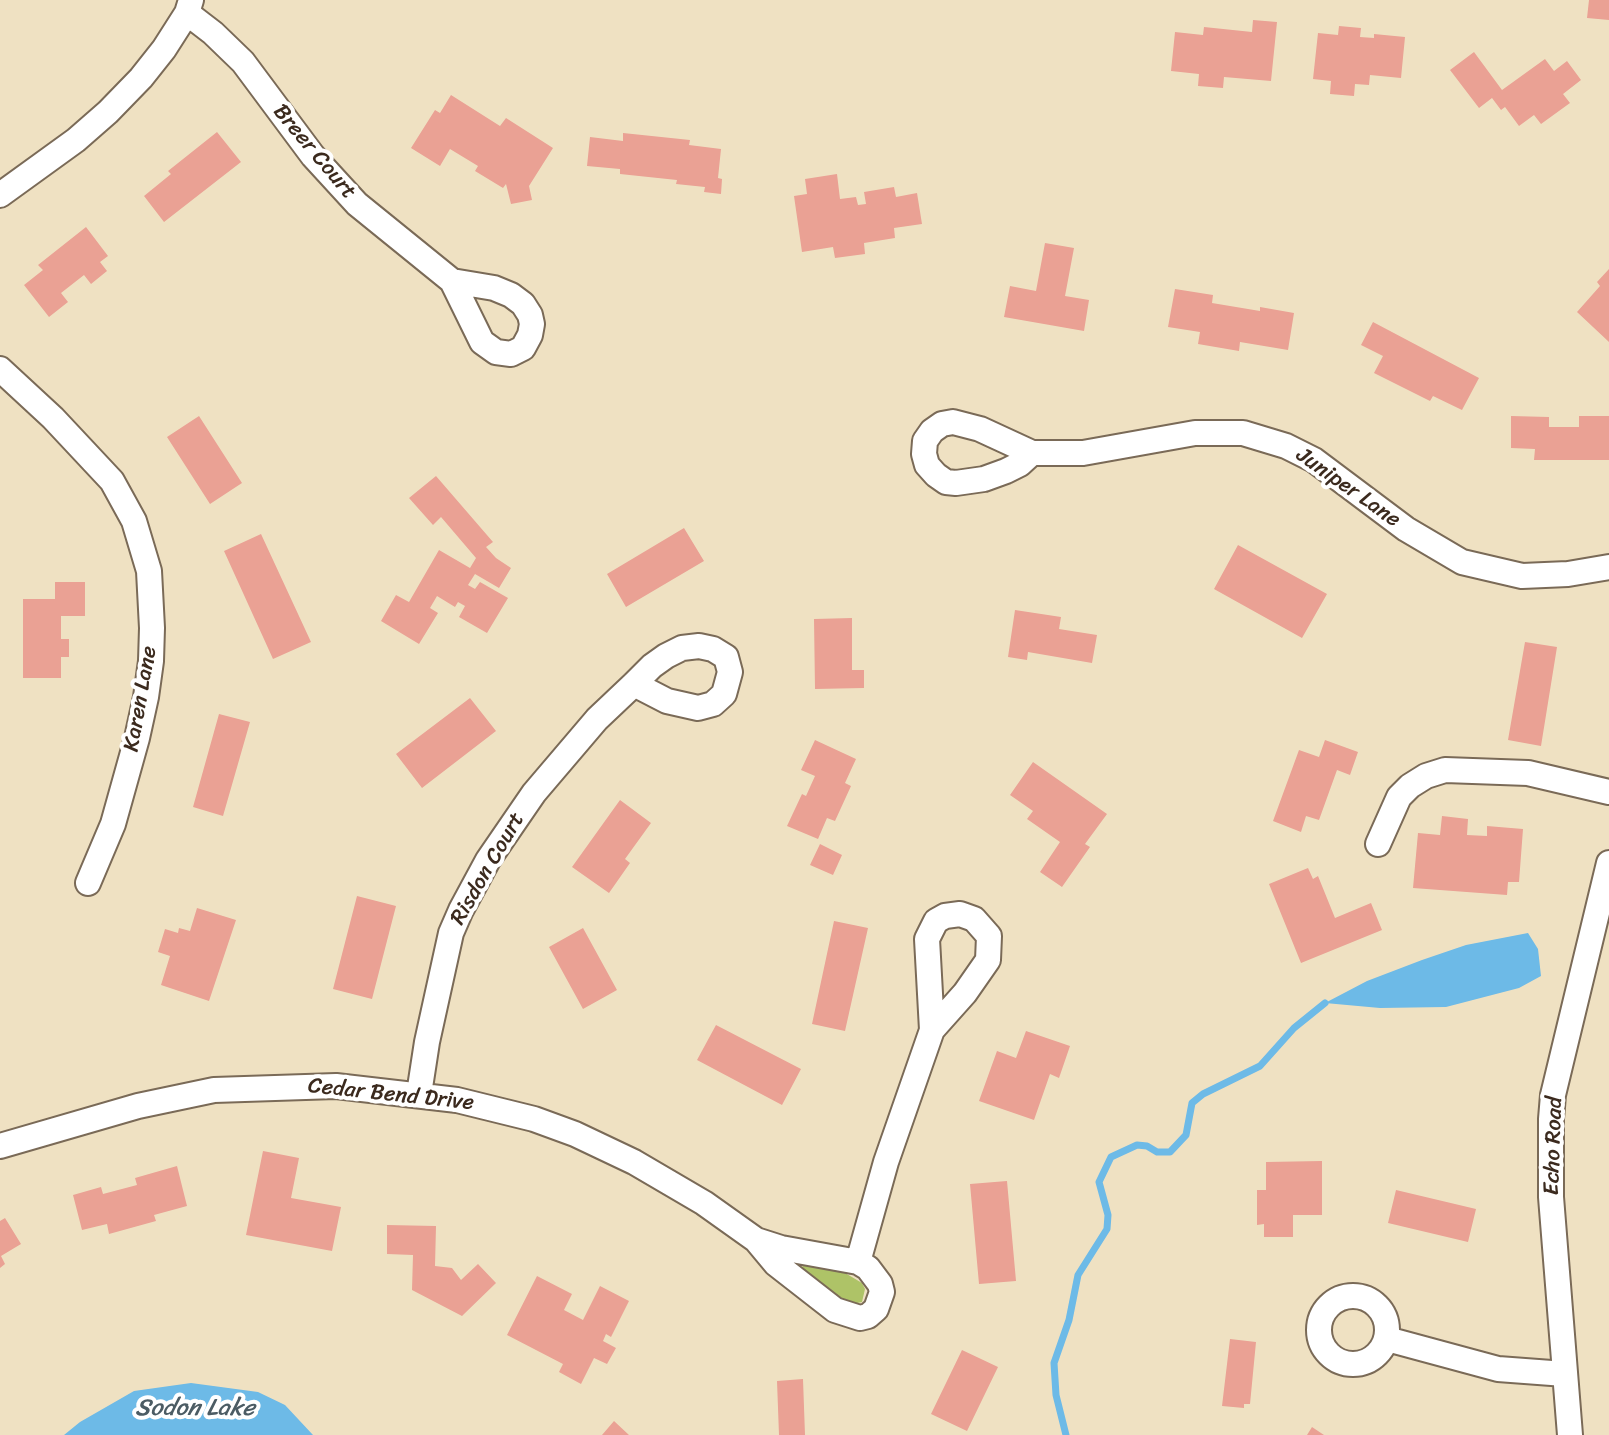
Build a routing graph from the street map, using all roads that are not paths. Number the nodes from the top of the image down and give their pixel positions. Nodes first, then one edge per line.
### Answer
1 (189, 6) edge
2 (0, 195) edge
3 (452, 281) dead end
4 (0, 369) edge
5 (1032, 453) dead end
6 (1609, 567) edge
7 (634, 684) dead end
8 (1609, 792) edge
9 (1378, 844) dead end
10 (1609, 863) edge
11 (88, 883) dead end
12 (932, 1030) dead end
13 (419, 1094) junction
14 (0, 1146) edge
15 (756, 1240) junction
16 (858, 1262) junction
17 (1387, 1339) dead end
18 (1565, 1374) junction
19 (1570, 1435) edge

1 - 2 street
1 - 3 street, Breer Court
4 - 11 street, Karen Lane
5 - 6 street, Juniper Lane
7 - 13 street, Risdon Court
8 - 9 street
10 - 18 street, Echo Road
12 - 16 street
13 - 14 street, Cedar Bend Drive
13 - 15 street, Cedar Bend Drive
15 - 16 street, Cedar Bend Drive
15 - 16 street, Cedar Bend Drive
17 - 18 street
18 - 19 street, Echo Road

